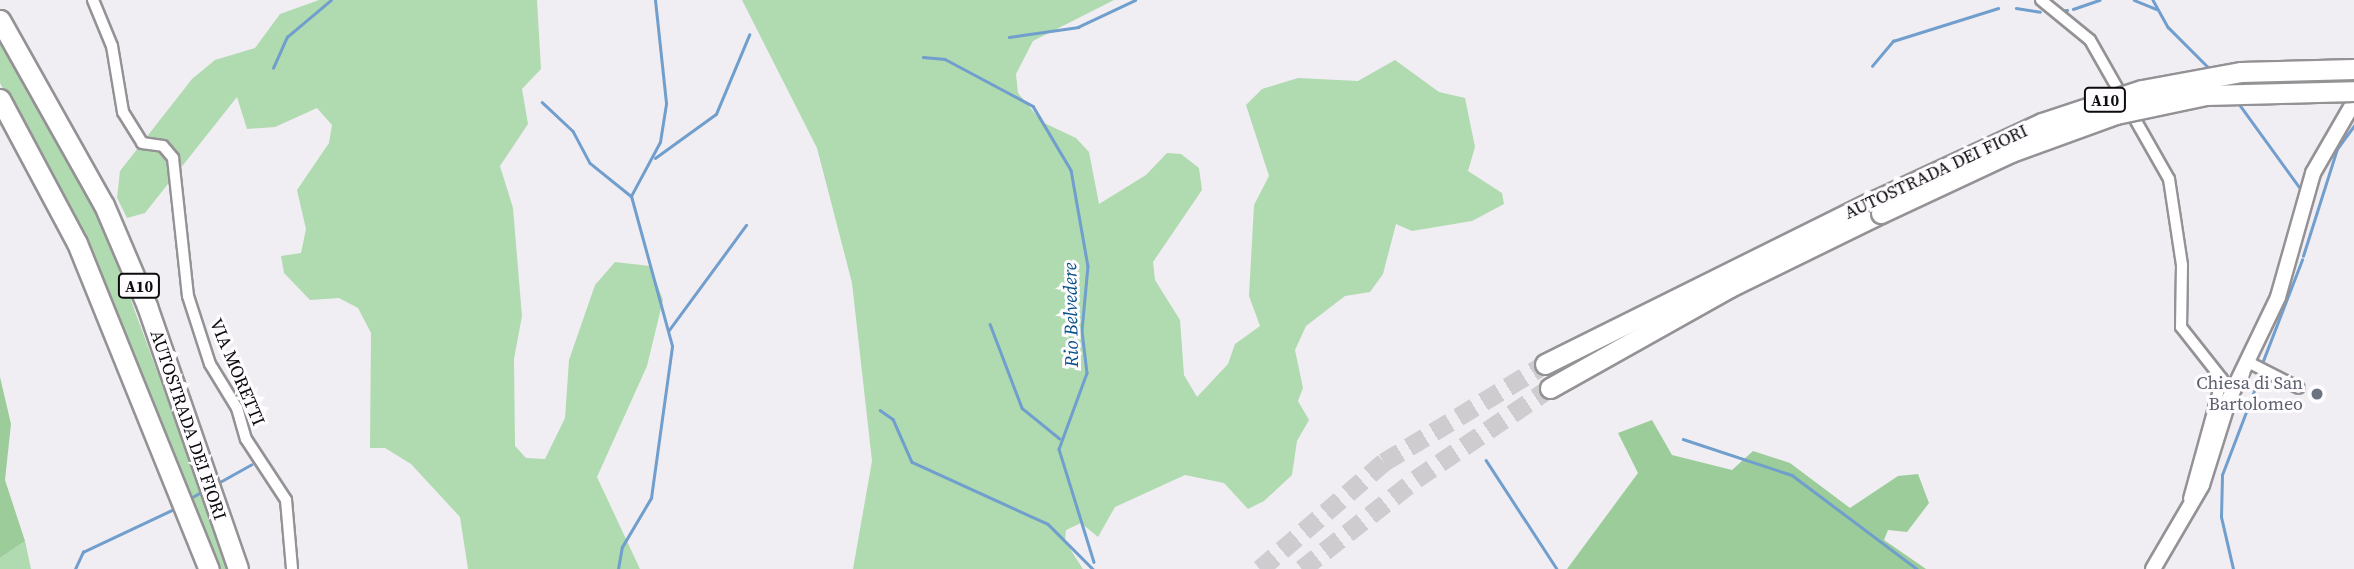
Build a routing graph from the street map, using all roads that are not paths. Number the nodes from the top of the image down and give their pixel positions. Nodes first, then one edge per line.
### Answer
1 (93, 0) edge
2 (2041, 0) edge
3 (0, 20) edge
4 (2354, 69) edge
5 (2354, 91) edge
6 (0, 99) edge
7 (2354, 103) edge
8 (1878, 207) junction
9 (1545, 364) tunnel mouth
10 (2251, 364) junction
11 (1550, 388) tunnel mouth
12 (2299, 388) dead end
13 (2193, 504) junction
14 (209, 569) edge
15 (238, 569) edge
16 (292, 569) edge
17 (2153, 569) edge

1 - 16 street, VIA MORETTI
2 - 13 street
3 - 15 highway, AUTOSTRADA DEI FIORI / A10
4 - 8 highway, AUTOSTRADA DEI FIORI / A10, bridge
5 - 8 highway, AUTOSTRADA DEI FIORI / A10, bridge
6 - 14 highway, AUTOSTRADA DEI FIORI / A10
7 - 10 street
8 - 9 highway, AUTOSTRADA DEI FIORI / A10
8 - 11 highway, AUTOSTRADA DEI FIORI / A10
10 - 12 street
10 - 13 street
13 - 17 street

